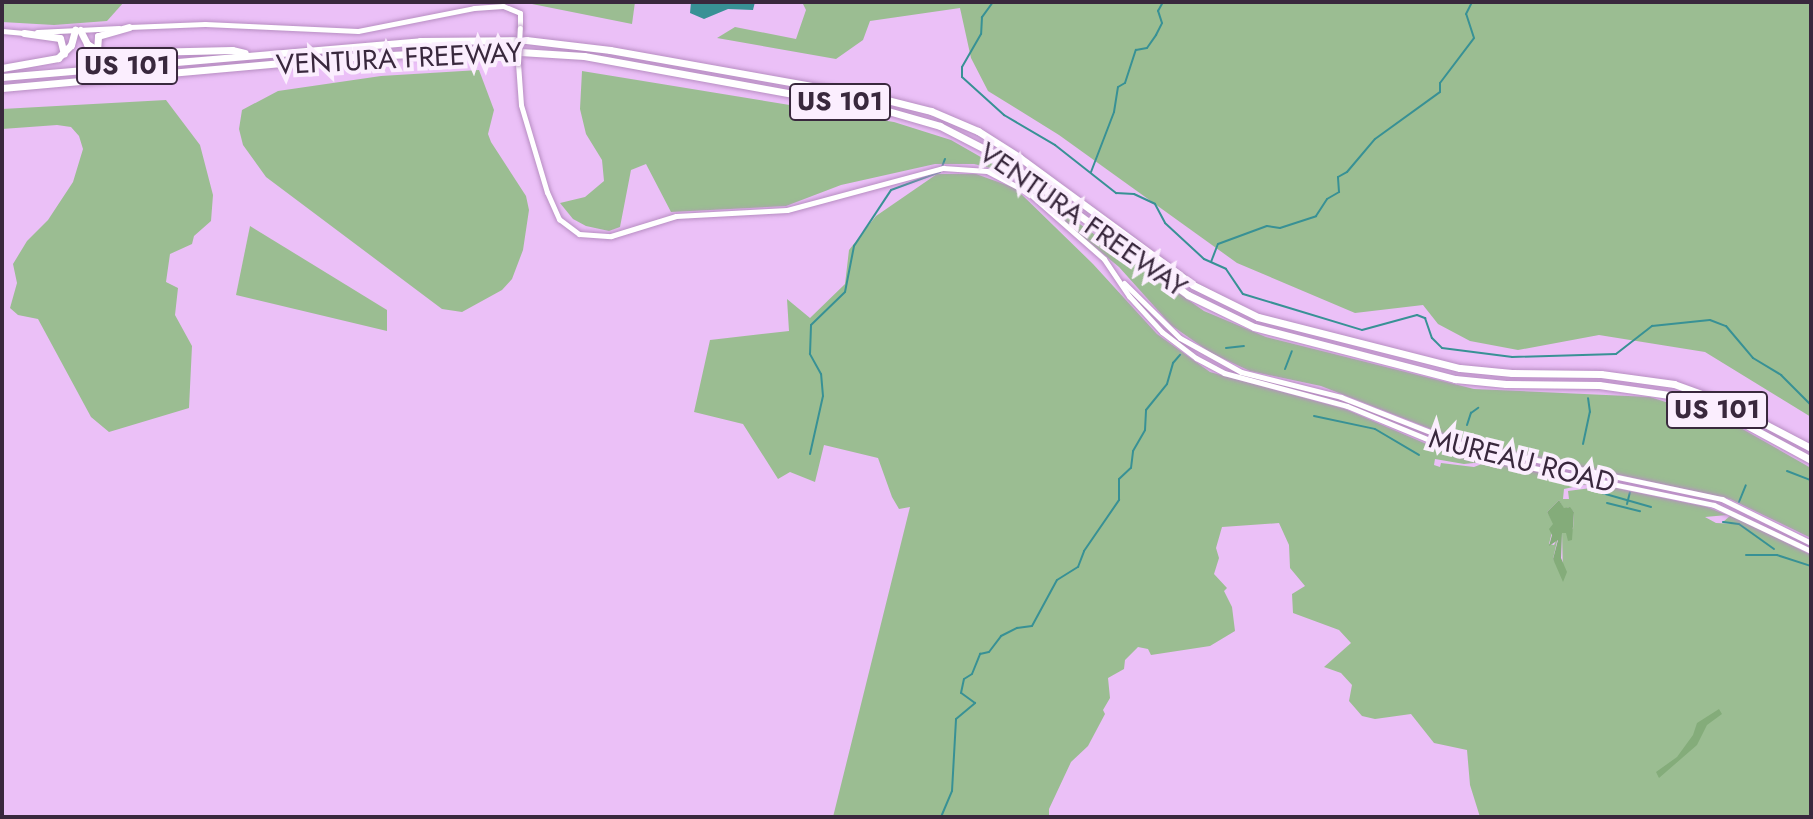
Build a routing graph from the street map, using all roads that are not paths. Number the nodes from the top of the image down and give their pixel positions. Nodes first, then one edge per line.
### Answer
1 (129, 27) junction
2 (77, 30) junction
3 (2, 31) edge
4 (24, 33) junction
5 (97, 51) junction
6 (64, 54) junction
7 (251, 54) junction
8 (2, 68) edge
9 (2, 77) edge
10 (2, 88) edge
11 (1123, 283) junction
12 (1811, 448) edge
13 (1811, 460) edge
14 (1811, 543) edge
15 (1811, 551) edge

1 - 2 main road
1 - 5 highway
1 - 11 main road, MUREAU ROAD, bridge
2 - 4 main road
2 - 5 highway
2 - 6 highway
3 - 4 main road
4 - 6 highway
5 - 7 highway
6 - 8 highway
7 - 9 highway, VENTURA FREEWAY / US 101
7 - 12 highway, VENTURA FREEWAY / US 101
10 - 13 highway, VENTURA FREEWAY / US 101
11 - 14 main road, MUREAU ROAD
11 - 15 main road, MUREAU ROAD

